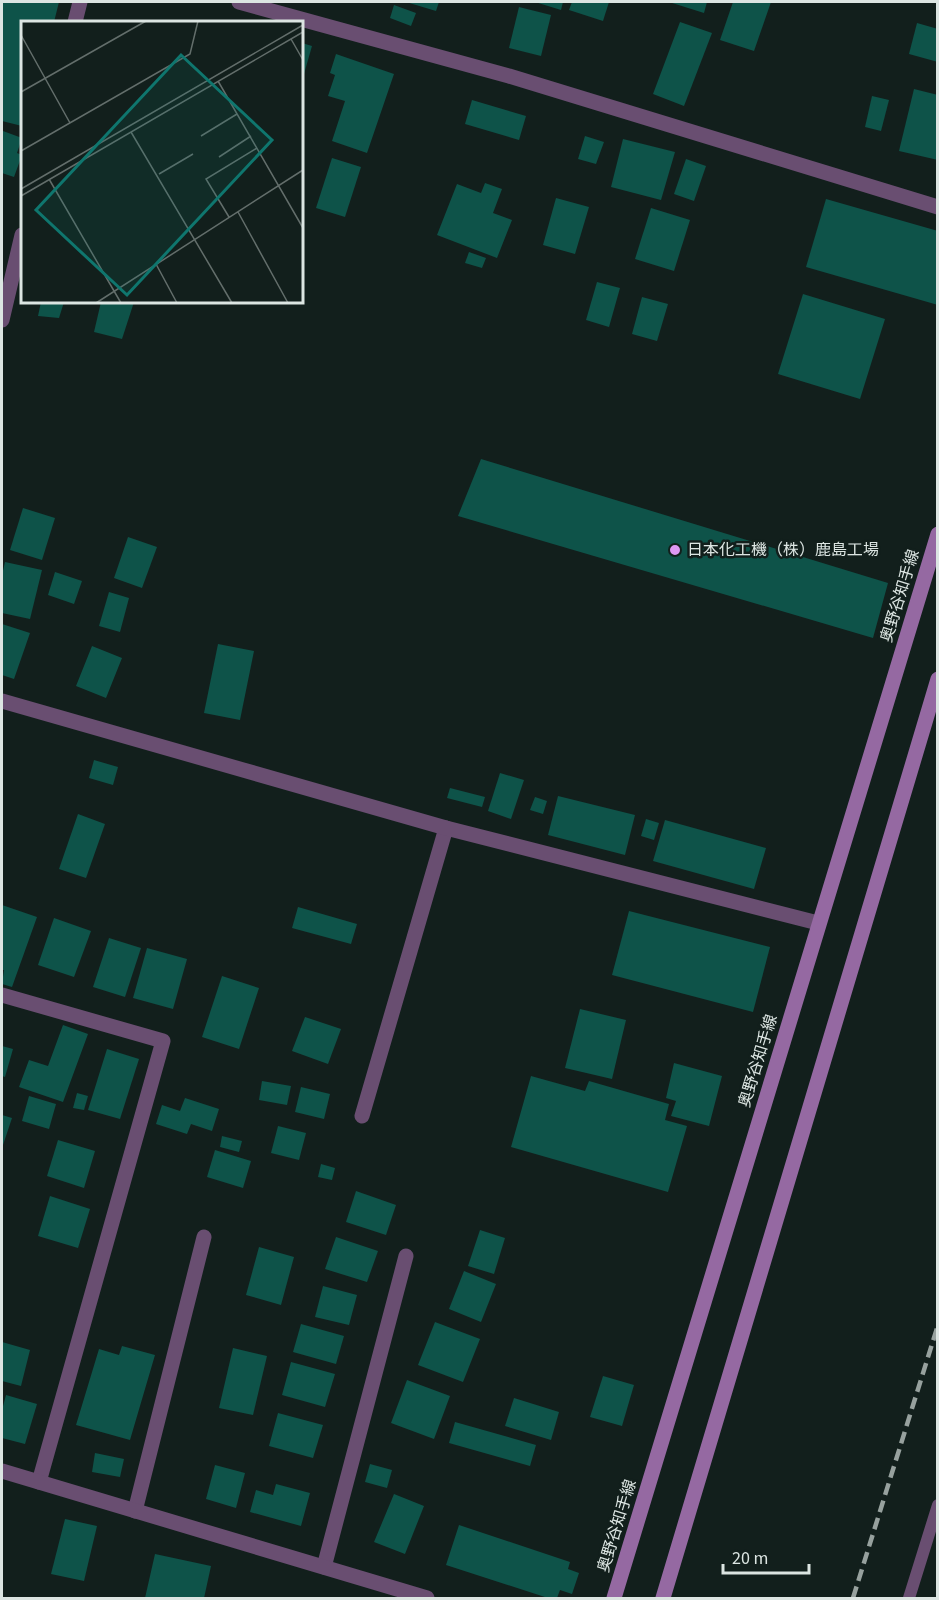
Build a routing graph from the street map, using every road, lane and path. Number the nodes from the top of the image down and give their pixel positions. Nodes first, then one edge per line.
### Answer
1 (80, 2) edge
2 (239, 2) edge
3 (75, 21) edge
4 (938, 207) edge
5 (21, 239) edge
6 (2, 318) edge
7 (938, 534) edge
8 (938, 679) edge
9 (2, 701) edge
10 (446, 828) junction
11 (818, 923) junction
12 (2, 995) edge
13 (362, 1116) dead end
14 (204, 1237) dead end
15 (406, 1257) dead end
16 (2, 1471) edge
17 (39, 1482) junction
18 (938, 1505) edge
19 (135, 1511) junction
20 (324, 1567) junction
21 (427, 1599) edge
22 (614, 1599) edge
23 (663, 1599) edge
24 (909, 1599) edge

1 - 3 street
2 - 4 street
5 - 6 street
7 - 11 main road, 奥野谷知手線
8 - 23 main road
9 - 10 street
10 - 11 street
10 - 13 street
11 - 22 main road, 奥野谷知手線
12 - 17 street
14 - 19 street
15 - 20 street
16 - 17 street
17 - 19 street
18 - 24 lane
19 - 20 street
20 - 21 street

